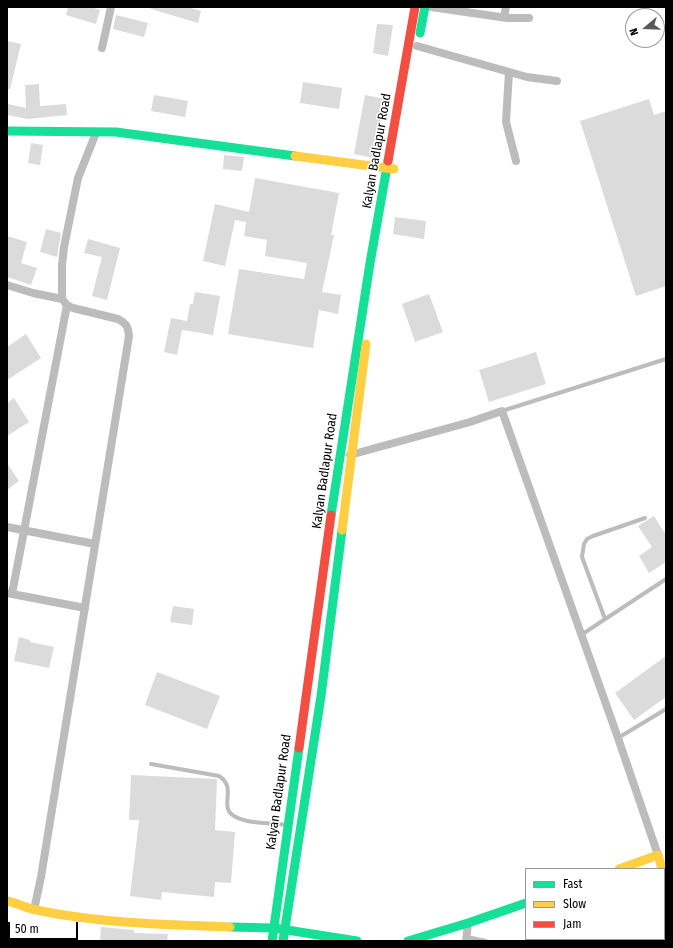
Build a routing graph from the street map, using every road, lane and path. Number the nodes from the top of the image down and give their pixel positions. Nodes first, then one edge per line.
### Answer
1 (111, 7) edge
2 (415, 7) edge
3 (425, 7) edge
4 (431, 7) edge
5 (506, 7) edge
6 (504, 17) junction
7 (529, 18) dead end
8 (417, 46) junction
9 (102, 48) dead end
10 (510, 72) junction
11 (557, 81) dead end
12 (7, 131) edge
13 (96, 133) junction
14 (516, 161) dead end
15 (391, 168) junction
16 (7, 285) edge
17 (65, 302) junction
18 (666, 359) edge
19 (502, 411) junction
20 (352, 454) junction
21 (339, 458) junction
22 (645, 518) dead end
23 (7, 527) edge
24 (23, 531) junction
25 (95, 544) junction
26 (666, 578) edge
27 (10, 594) edge
28 (85, 608) junction
29 (605, 619) junction
30 (581, 635) junction
31 (666, 709) edge
32 (618, 738) junction
33 (151, 764) dead end
34 (287, 825) junction
35 (658, 855) junction
36 (622, 868) edge
37 (662, 868) edge
38 (7, 901) edge
39 (525, 903) edge
40 (34, 910) junction
41 (468, 924) junction
42 (274, 928) junction
43 (285, 929) junction
44 (467, 939) edge
45 (272, 941) edge
46 (283, 941) edge
47 (356, 941) edge
48 (408, 941) edge
49 (486, 941) edge

1 - 9 street
2 - 15 main road, Kalyan Badlapur Road
3 - 8 main road, Kalyan Badlapur Road
4 - 6 street
5 - 6 street
6 - 7 street
8 - 10 street
8 - 15 main road, Kalyan Badlapur Road
10 - 11 street
10 - 14 street
12 - 13 main road
13 - 15 main road
13 - 17 street
15 - 20 main road, Kalyan Badlapur Road
15 - 21 main road, Kalyan Badlapur Road
16 - 17 street
17 - 24 street
17 - 25 street
18 - 19 lane
19 - 20 street
19 - 30 street
20 - 21 street
20 - 43 main road, Kalyan Badlapur Road
21 - 34 main road, Kalyan Badlapur Road
22 - 29 lane
23 - 24 street
24 - 25 street
24 - 27 street
25 - 28 street
26 - 29 lane
27 - 28 street
28 - 40 street
29 - 30 lane
30 - 32 street
31 - 32 lane
32 - 35 street
33 - 34 lane
34 - 42 main road, Kalyan Badlapur Road
35 - 36 main road
35 - 37 main road
38 - 40 main road
39 - 41 main road
40 - 42 main road
41 - 44 street
41 - 48 main road
42 - 43 main road
42 - 45 main road, Kalyan Badlapur Road
43 - 46 main road, Kalyan Badlapur Road
43 - 47 main road
44 - 49 lane

